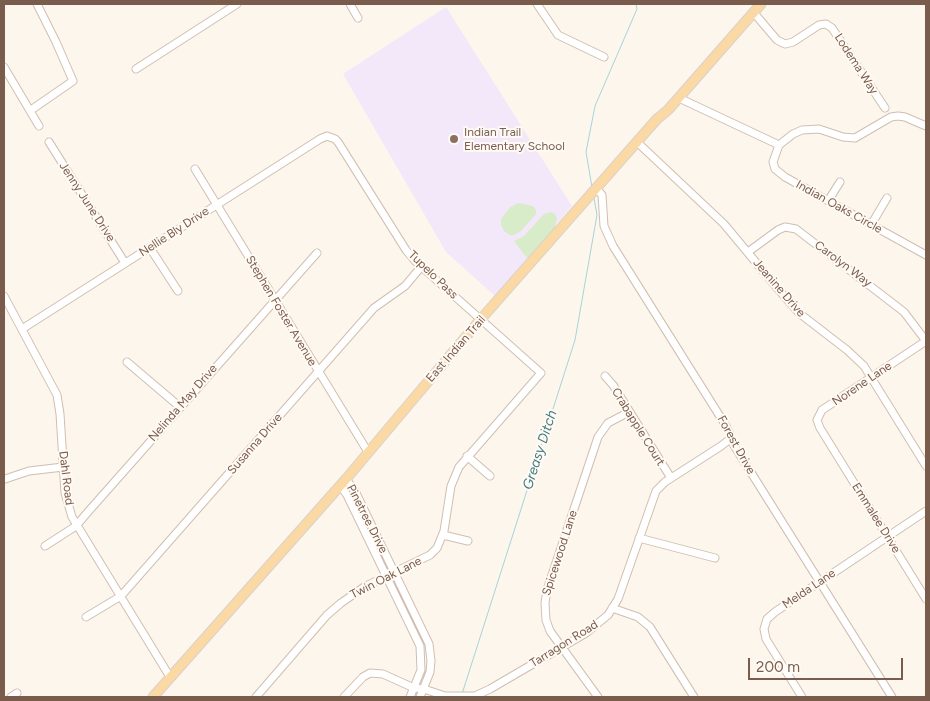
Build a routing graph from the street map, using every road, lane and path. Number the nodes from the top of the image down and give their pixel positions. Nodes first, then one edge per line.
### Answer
1 (37, 4) edge
2 (237, 4) edge
3 (350, 4) edge
4 (537, 4) edge
5 (761, 4) edge
6 (754, 13) junction
7 (358, 18) dead end
8 (604, 57) dead end
9 (4, 67) edge
10 (136, 69) dead end
11 (679, 98) junction
12 (885, 108) dead end
13 (31, 110) junction
14 (39, 126) dead end
15 (926, 126) edge
16 (327, 136) joint
17 (49, 142) dead end
18 (637, 142) junction
19 (779, 145) junction
20 (195, 169) dead end
21 (840, 182) dead end
22 (596, 188) junction
23 (887, 198) dead end
24 (828, 201) junction
25 (217, 204) junction
26 (871, 225) junction
27 (150, 248) junction
28 (748, 252) junction
29 (317, 253) dead end
30 (926, 256) edge
31 (125, 262) junction
32 (421, 267) junction
33 (178, 291) dead end
34 (4, 296) edge
35 (275, 300) junction
36 (481, 320) junction
37 (22, 329) junction
38 (926, 341) edge
39 (127, 362) dead end
40 (318, 372) junction
41 (541, 373) joint
42 (605, 376) dead end
43 (872, 377) junction
44 (180, 407) junction
45 (629, 412) junction
46 (825, 437) joint
47 (730, 439) junction
48 (368, 452) junction
49 (467, 456) junction
50 (926, 466) edge
51 (63, 467) junction
52 (490, 476) dead end
53 (671, 478) junction
54 (4, 479) edge
55 (343, 482) junction
56 (926, 511) edge
57 (78, 524) junction
58 (442, 535) junction
59 (887, 536) junction
60 (639, 538) junction
61 (468, 541) dead end
62 (44, 546) dead end
63 (714, 558) dead end
64 (395, 571) junction
65 (387, 575) junction
66 (819, 582) junction
67 (121, 596) junction
68 (926, 599) edge
69 (612, 608) junction
70 (86, 617) dead end
71 (562, 648) junction
72 (170, 677) junction
73 (414, 688) junction
74 (424, 689) junction
75 (469, 696) edge
76 (152, 697) edge
77 (256, 697) edge
78 (344, 697) edge
79 (410, 697) edge
80 (420, 697) edge
81 (452, 697) edge
82 (598, 697) edge
83 (694, 697) edge
84 (802, 697) edge
85 (892, 697) edge

1 - 13 street
2 - 10 street
3 - 7 street
4 - 8 street
5 - 6 main road, East Indian Trail
6 - 11 main road, East Indian Trail
6 - 12 street, Lodema Way
9 - 13 street
11 - 18 main road, East Indian Trail
11 - 19 street
13 - 14 street
15 - 19 street
16 - 25 street, Nellie Bly Drive
16 - 32 street, Tupelo Pass
17 - 31 street, Jenny June Drive
18 - 22 main road, East Indian Trail
18 - 28 street, Jeanine Drive
19 - 24 street, Indian Oaks Circle
20 - 25 street, Stephen Foster Avenue
21 - 24 street
22 - 36 main road, East Indian Trail
22 - 47 street, Forest Drive
23 - 26 street
24 - 26 street, Indian Oaks Circle
25 - 27 street, Nellie Bly Drive
25 - 35 street, Stephen Foster Avenue
26 - 30 street, Indian Oaks Circle
27 - 31 street, Nellie Bly Drive
27 - 33 street
28 - 38 street, Carolyn Way
28 - 43 street, Jeanine Drive
29 - 35 street, Nelinda May Drive
31 - 37 street, Nellie Bly Drive
32 - 36 street, Tupelo Pass
32 - 40 street, Susanna Drive
34 - 37 street, Dahl Road
35 - 40 street, Stephen Foster Avenue
35 - 44 street, Nelinda May Drive
36 - 41 street, Tupelo Pass
36 - 48 main road, East Indian Trail
37 - 51 street, Dahl Road
38 - 43 street, Norene Lane
39 - 44 street
40 - 48 street, Stephen Foster Avenue
40 - 67 street, Susanna Drive
41 - 49 street, Twin Oak Lane
42 - 45 street, Crabapple Court
43 - 46 street, Norene Lane
43 - 50 street, Jeanine Drive
44 - 57 street, Nelinda May Drive
45 - 53 street, Crabapple Court
45 - 71 street, Spicewood Lane
46 - 59 street, Emmalee Drive
47 - 53 street, Tarragon Road
47 - 66 street, Forest Drive
48 - 55 main road, East Indian Trail
49 - 52 street
49 - 58 street, Twin Oak Lane
51 - 54 street
51 - 57 street, Dahl Road
53 - 60 street, Tarragon Road
55 - 64 street, Pinetree Drive
55 - 65 street, Pinetree Drive
55 - 72 main road, East Indian Trail
56 - 59 street, Melda Lane
57 - 62 street, Nelinda May Drive
57 - 67 street, Dahl Road
58 - 61 street
58 - 64 street, Twin Oak Lane
59 - 66 street, Melda Lane
59 - 68 street, Emmalee Drive
60 - 63 street
60 - 69 street, Tarragon Road
64 - 65 street, Twin Oak Lane
64 - 74 street, Pinetree Drive
65 - 73 street, Pinetree Drive
65 - 77 street, Twin Oak Lane
66 - 84 street, Melda Lane
66 - 85 street, Forest Drive
67 - 70 street, Susanna Drive
67 - 72 street, Dahl Road
69 - 71 street, Tarragon Road
69 - 83 street
71 - 75 street, Tarragon Road
71 - 82 street, Spicewood Lane
72 - 76 main road, East Indian Trail
73 - 74 street, Tarragon Road
73 - 78 street, Tarragon Road
73 - 79 street, Pinetree Drive
74 - 80 street, Pinetree Drive
74 - 81 street, Tarragon Road
75 - 81 street, Tarragon Road

